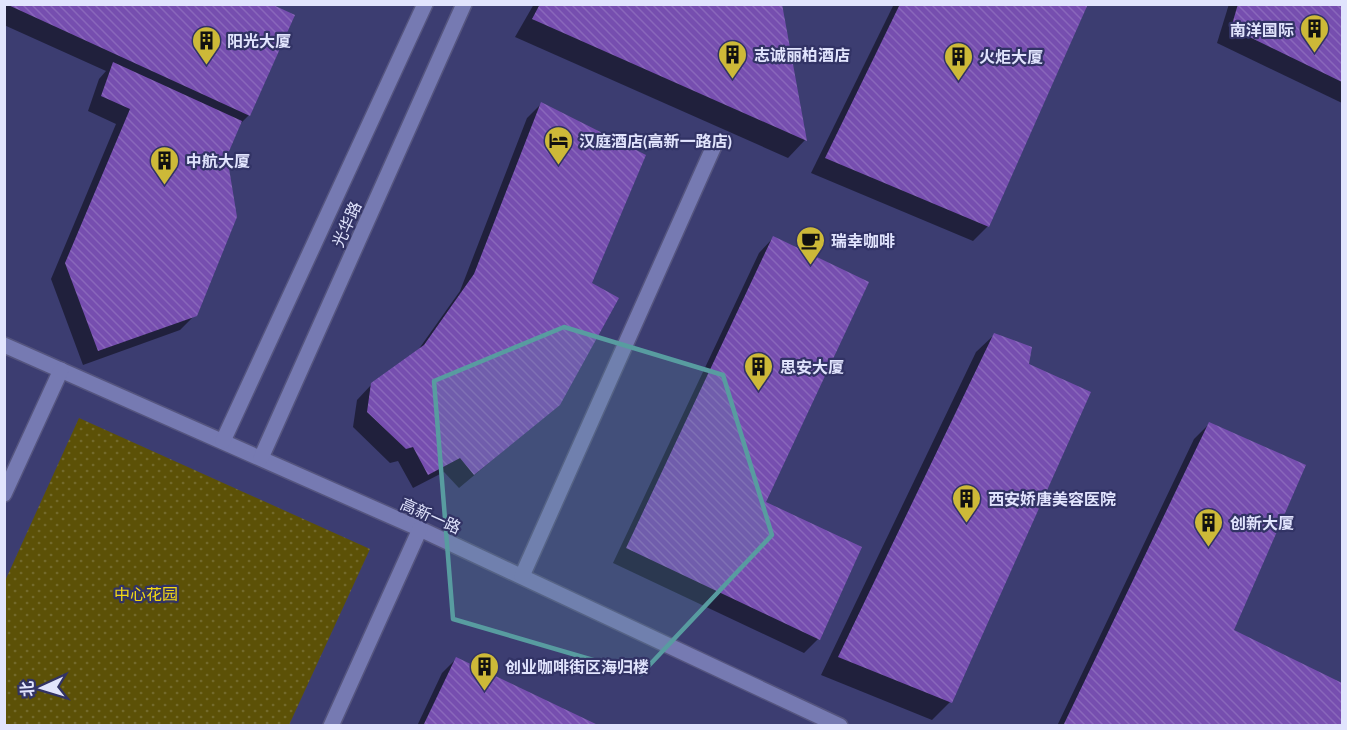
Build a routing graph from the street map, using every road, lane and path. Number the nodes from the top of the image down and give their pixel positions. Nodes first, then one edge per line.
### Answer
1 (425, 4) edge
2 (464, 4) edge
3 (714, 146) dead end
4 (4, 345) edge
5 (61, 370) junction
6 (224, 441) junction
7 (261, 458) junction
8 (4, 494) edge
9 (420, 529) junction
10 (522, 576) junction
11 (331, 726) edge
12 (840, 726) edge

1 - 6 street, 光华路
2 - 7 street, 光华路
3 - 10 street
4 - 5 street, 高新一路
5 - 6 street, 高新一路
5 - 8 street
6 - 7 street, 高新一路
7 - 9 street, 高新一路
9 - 10 street, 高新一路
9 - 11 street
10 - 12 street, 高新一路

